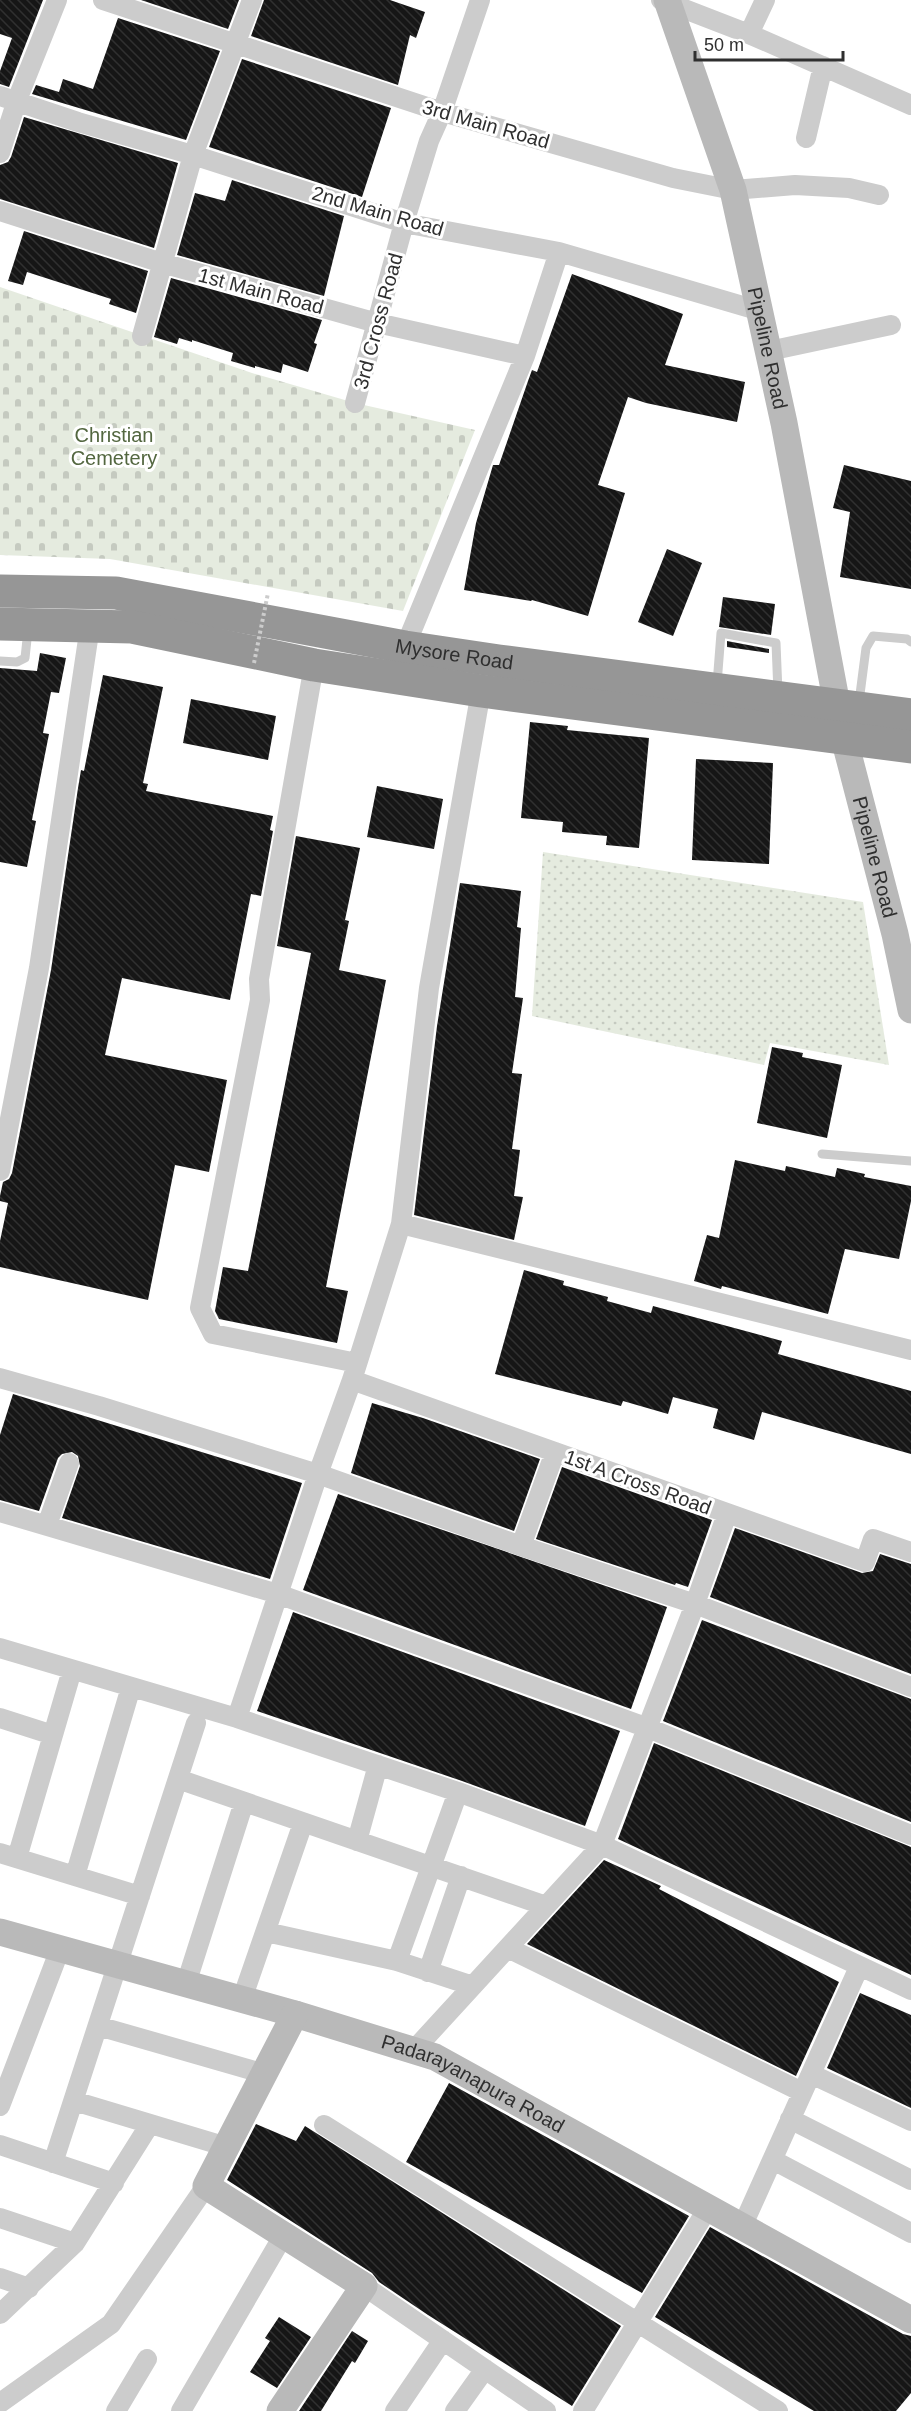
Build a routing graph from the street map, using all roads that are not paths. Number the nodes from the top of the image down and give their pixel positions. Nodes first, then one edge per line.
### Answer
1 (57, 0) edge
2 (103, 0) edge
3 (252, 0) edge
4 (480, 0) edge
5 (765, 0) edge
6 (666, 1) edge
7 (749, 34) junction
8 (234, 44) junction
9 (823, 66) junction
10 (9, 98) edge
11 (911, 105) edge
12 (441, 112) junction
13 (806, 138) dead end
14 (0, 150) edge
15 (193, 155) junction
16 (733, 189) junction
17 (879, 195) dead end
18 (0, 211) edge
19 (404, 223) junction
20 (559, 252) junction
21 (162, 263) junction
22 (760, 311) junction
23 (377, 323) junction
24 (891, 325) dead end
25 (142, 336) dead end
26 (769, 351) junction
27 (525, 356) junction
28 (356, 403) dead end
29 (0, 591) edge
30 (14, 625) edge
31 (90, 626) junction
32 (911, 642) edge
33 (405, 647) junction
34 (0, 661) edge
35 (314, 665) junction
36 (717, 689) junction
37 (481, 691) junction
38 (778, 697) junction
39 (848, 706) junction
40 (911, 715) edge
41 (844, 738) junction
42 (911, 747) edge
43 (911, 1010) edge
44 (8, 1089) edge
45 (822, 1154) dead end
46 (1, 1160) edge
47 (911, 1161) edge
48 (401, 1224) junction
49 (911, 1350) edge
50 (354, 1372) junction
51 (0, 1378) edge
52 (555, 1452) junction
53 (69, 1463) dead end
54 (318, 1474) junction
55 (0, 1512) edge
56 (727, 1514) junction
57 (47, 1525) junction
58 (521, 1546) junction
59 (911, 1552) edge
60 (278, 1594) junction
61 (695, 1604) junction
62 (0, 1648) edge
63 (72, 1670) junction
64 (131, 1687) junction
65 (911, 1687) edge
66 (0, 1718) edge
67 (237, 1718) junction
68 (196, 1723) dead end
69 (648, 1728) junction
70 (53, 1735) junction
71 (378, 1766) junction
72 (178, 1779) junction
73 (458, 1792) junction
74 (244, 1802) junction
75 (303, 1822) junction
76 (911, 1835) edge
77 (357, 1841) junction
78 (602, 1845) junction
79 (9, 1856) edge
80 (431, 1866) junction
81 (75, 1876) junction
82 (461, 1876) junction
83 (140, 1896) junction
84 (546, 1906) junction
85 (266, 1932) junction
86 (2, 1938) edge
87 (508, 1948) junction
88 (60, 1949) junction
89 (397, 1961) junction
90 (118, 1964) junction
91 (859, 1967) junction
92 (428, 1971) junction
93 (186, 1984) junction
94 (473, 1986) junction
95 (911, 1990) edge
96 (242, 2000) junction
97 (295, 2014) junction
98 (98, 2026) junction
99 (414, 2050) junction
100 (265, 2074) junction
101 (811, 2074) junction
102 (802, 2092) junction
103 (74, 2101) junction
104 (0, 2106) edge
105 (790, 2119) junction
106 (911, 2121) edge
107 (150, 2124) junction
108 (324, 2125) dead end
109 (0, 2145) edge
110 (227, 2147) junction
111 (773, 2160) junction
112 (53, 2163) junction
113 (911, 2180) edge
114 (114, 2183) junction
115 (206, 2186) junction
116 (708, 2208) junction
117 (0, 2218) edge
118 (742, 2227) junction
119 (911, 2233) edge
120 (283, 2236) junction
121 (75, 2243) junction
122 (0, 2278) edge
123 (363, 2286) junction
124 (29, 2288) junction
125 (0, 2314) edge
126 (911, 2320) edge
127 (637, 2323) junction
128 (442, 2340) junction
129 (147, 2359) dead end
130 (485, 2369) junction
131 (0, 2403) edge
132 (525, 2405) edge
133 (116, 2411) edge
134 (181, 2411) edge
135 (280, 2411) edge
136 (395, 2411) edge
137 (455, 2411) edge
138 (546, 2411) edge
139 (583, 2411) edge
140 (778, 2411) edge

1 - 10 street
2 - 8 street, 3rd Main Road
3 - 8 street
4 - 12 street, 3rd Cross Road
5 - 7 street
6 - 7 street
6 - 16 street, Pipeline Road
7 - 9 street
8 - 12 street, 3rd Main Road
8 - 15 street
9 - 11 street
9 - 13 street
10 - 14 street
10 - 15 street, 2nd Main Road
12 - 16 street, 3rd Main Road
12 - 19 street, 3rd Cross Road
15 - 19 street, 2nd Main Road
15 - 21 street
16 - 17 street, 3rd Main Road
16 - 22 street, Pipeline Road
18 - 21 street, 1st Main Road
19 - 20 street, 2nd Main Road
19 - 23 street, 3rd Cross Road
20 - 22 street, 2nd Main Road
20 - 27 street
21 - 23 street, 1st Main Road
21 - 25 street
22 - 26 street, Pipeline Road
23 - 27 street, 1st Main Road
23 - 28 street, 3rd Cross Road
24 - 26 street
26 - 39 street, Pipeline Road
27 - 33 street
29 - 33 highway, Mysore Road
30 - 31 highway, Mysore Road
30 - 34 lane
31 - 35 highway, Mysore Road
31 - 44 street
32 - 39 lane
33 - 36 highway, Mysore Road
35 - 37 highway, Mysore Road
35 - 50 street, 1st A Cross Road
36 - 38 highway, Mysore Road
36 - 38 lane
37 - 41 highway, Mysore Road
37 - 48 street
38 - 39 highway, Mysore Road
39 - 40 highway, Mysore Road
41 - 42 highway, Mysore Road
41 - 43 street, Pipeline Road
44 - 46 street
45 - 47 lane
48 - 49 street
48 - 50 street
50 - 52 street, 1st A Cross Road
50 - 54 street
51 - 54 street
52 - 56 street, 1st A Cross Road
52 - 58 street
53 - 57 street
54 - 58 street
54 - 60 street
55 - 57 street
56 - 59 street, 1st A Cross Road
56 - 61 street
57 - 60 street
58 - 61 street
60 - 67 street
60 - 69 street
61 - 65 street
61 - 69 street
62 - 63 street
63 - 64 street
63 - 70 street
64 - 67 street
64 - 81 street
66 - 70 street
67 - 71 street
68 - 72 street
69 - 76 street
69 - 78 street
70 - 79 street
71 - 73 street
71 - 77 street
72 - 74 street
72 - 83 street
73 - 78 street
73 - 80 street
74 - 75 street
74 - 93 street
75 - 77 street
75 - 85 street
77 - 80 street
78 - 84 street
78 - 91 street
79 - 81 street
80 - 82 street
80 - 89 street
81 - 83 street
82 - 84 street
82 - 92 street
83 - 90 street
84 - 87 street
85 - 89 street
85 - 96 street
86 - 88 street, Padarayanapura Road
87 - 94 street
87 - 102 street
88 - 90 street, Padarayanapura Road
88 - 104 street
89 - 92 street
90 - 93 street, Padarayanapura Road
90 - 98 street
91 - 95 street
91 - 101 street
92 - 94 street
93 - 96 street, Padarayanapura Road
94 - 99 street
96 - 97 street, Padarayanapura Road
97 - 99 street, Padarayanapura Road
97 - 100 street
98 - 100 street
98 - 103 street
99 - 116 street, Padarayanapura Road
100 - 110 street
101 - 102 street
101 - 106 street
102 - 105 street
103 - 107 street
103 - 112 street
105 - 111 street
105 - 113 street
107 - 110 street
107 - 114 street
108 - 127 street
109 - 112 street
110 - 115 street
111 - 118 street
111 - 119 street
112 - 114 street
114 - 121 street
115 - 120 street
115 - 131 street
116 - 118 street, Padarayanapura Road
116 - 127 street
117 - 121 street
118 - 126 street, Padarayanapura Road
120 - 123 street
120 - 134 street
121 - 124 street
122 - 124 street
123 - 128 street
123 - 135 street
124 - 125 street
127 - 139 street
127 - 140 street
128 - 130 street
128 - 136 street
129 - 133 street
130 - 132 street
130 - 137 street
132 - 138 street

